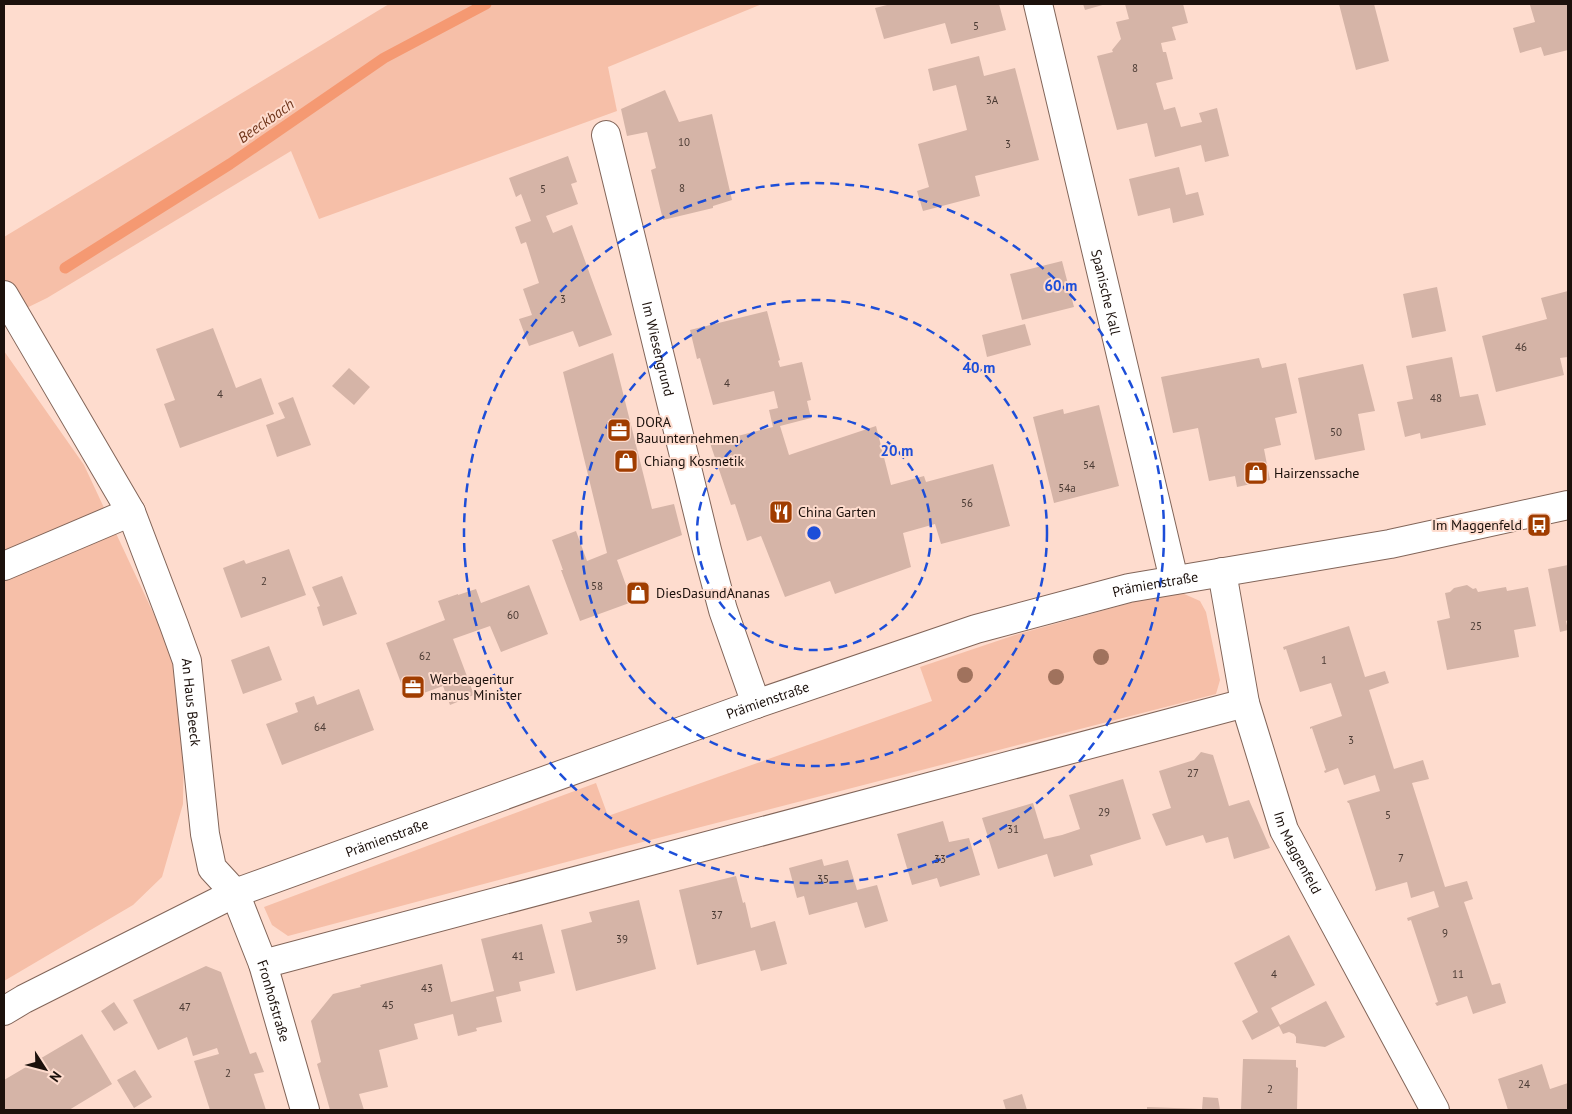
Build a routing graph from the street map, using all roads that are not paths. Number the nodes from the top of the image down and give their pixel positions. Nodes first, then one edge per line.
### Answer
1 (1038, 4) edge
2 (606, 136) dead end
3 (4, 295) edge
4 (1568, 505) edge
5 (131, 512) junction
6 (4, 566) edge
7 (1222, 572) junction
8 (1174, 580) junction
9 (1245, 703) junction
10 (756, 704) junction
11 (235, 893) junction
12 (263, 964) junction
13 (4, 1011) edge
14 (1424, 1107) edge
15 (305, 1110) edge

1 - 8 street, Spanische Kall
2 - 10 street, Im Wiesengrund
3 - 5 street, An Haus Beeck
4 - 7 street, Prämienstraße
5 - 6 street
5 - 11 street, An Haus Beeck
7 - 8 street, Prämienstraße
7 - 9 street, Im Maggenfeld
8 - 10 street, Prämienstraße
9 - 12 street
9 - 14 street, Im Maggenfeld
10 - 11 street, Prämienstraße
11 - 12 street, Fronhofstraße
11 - 13 street, Prämienstraße
12 - 15 street, Fronhofstraße

